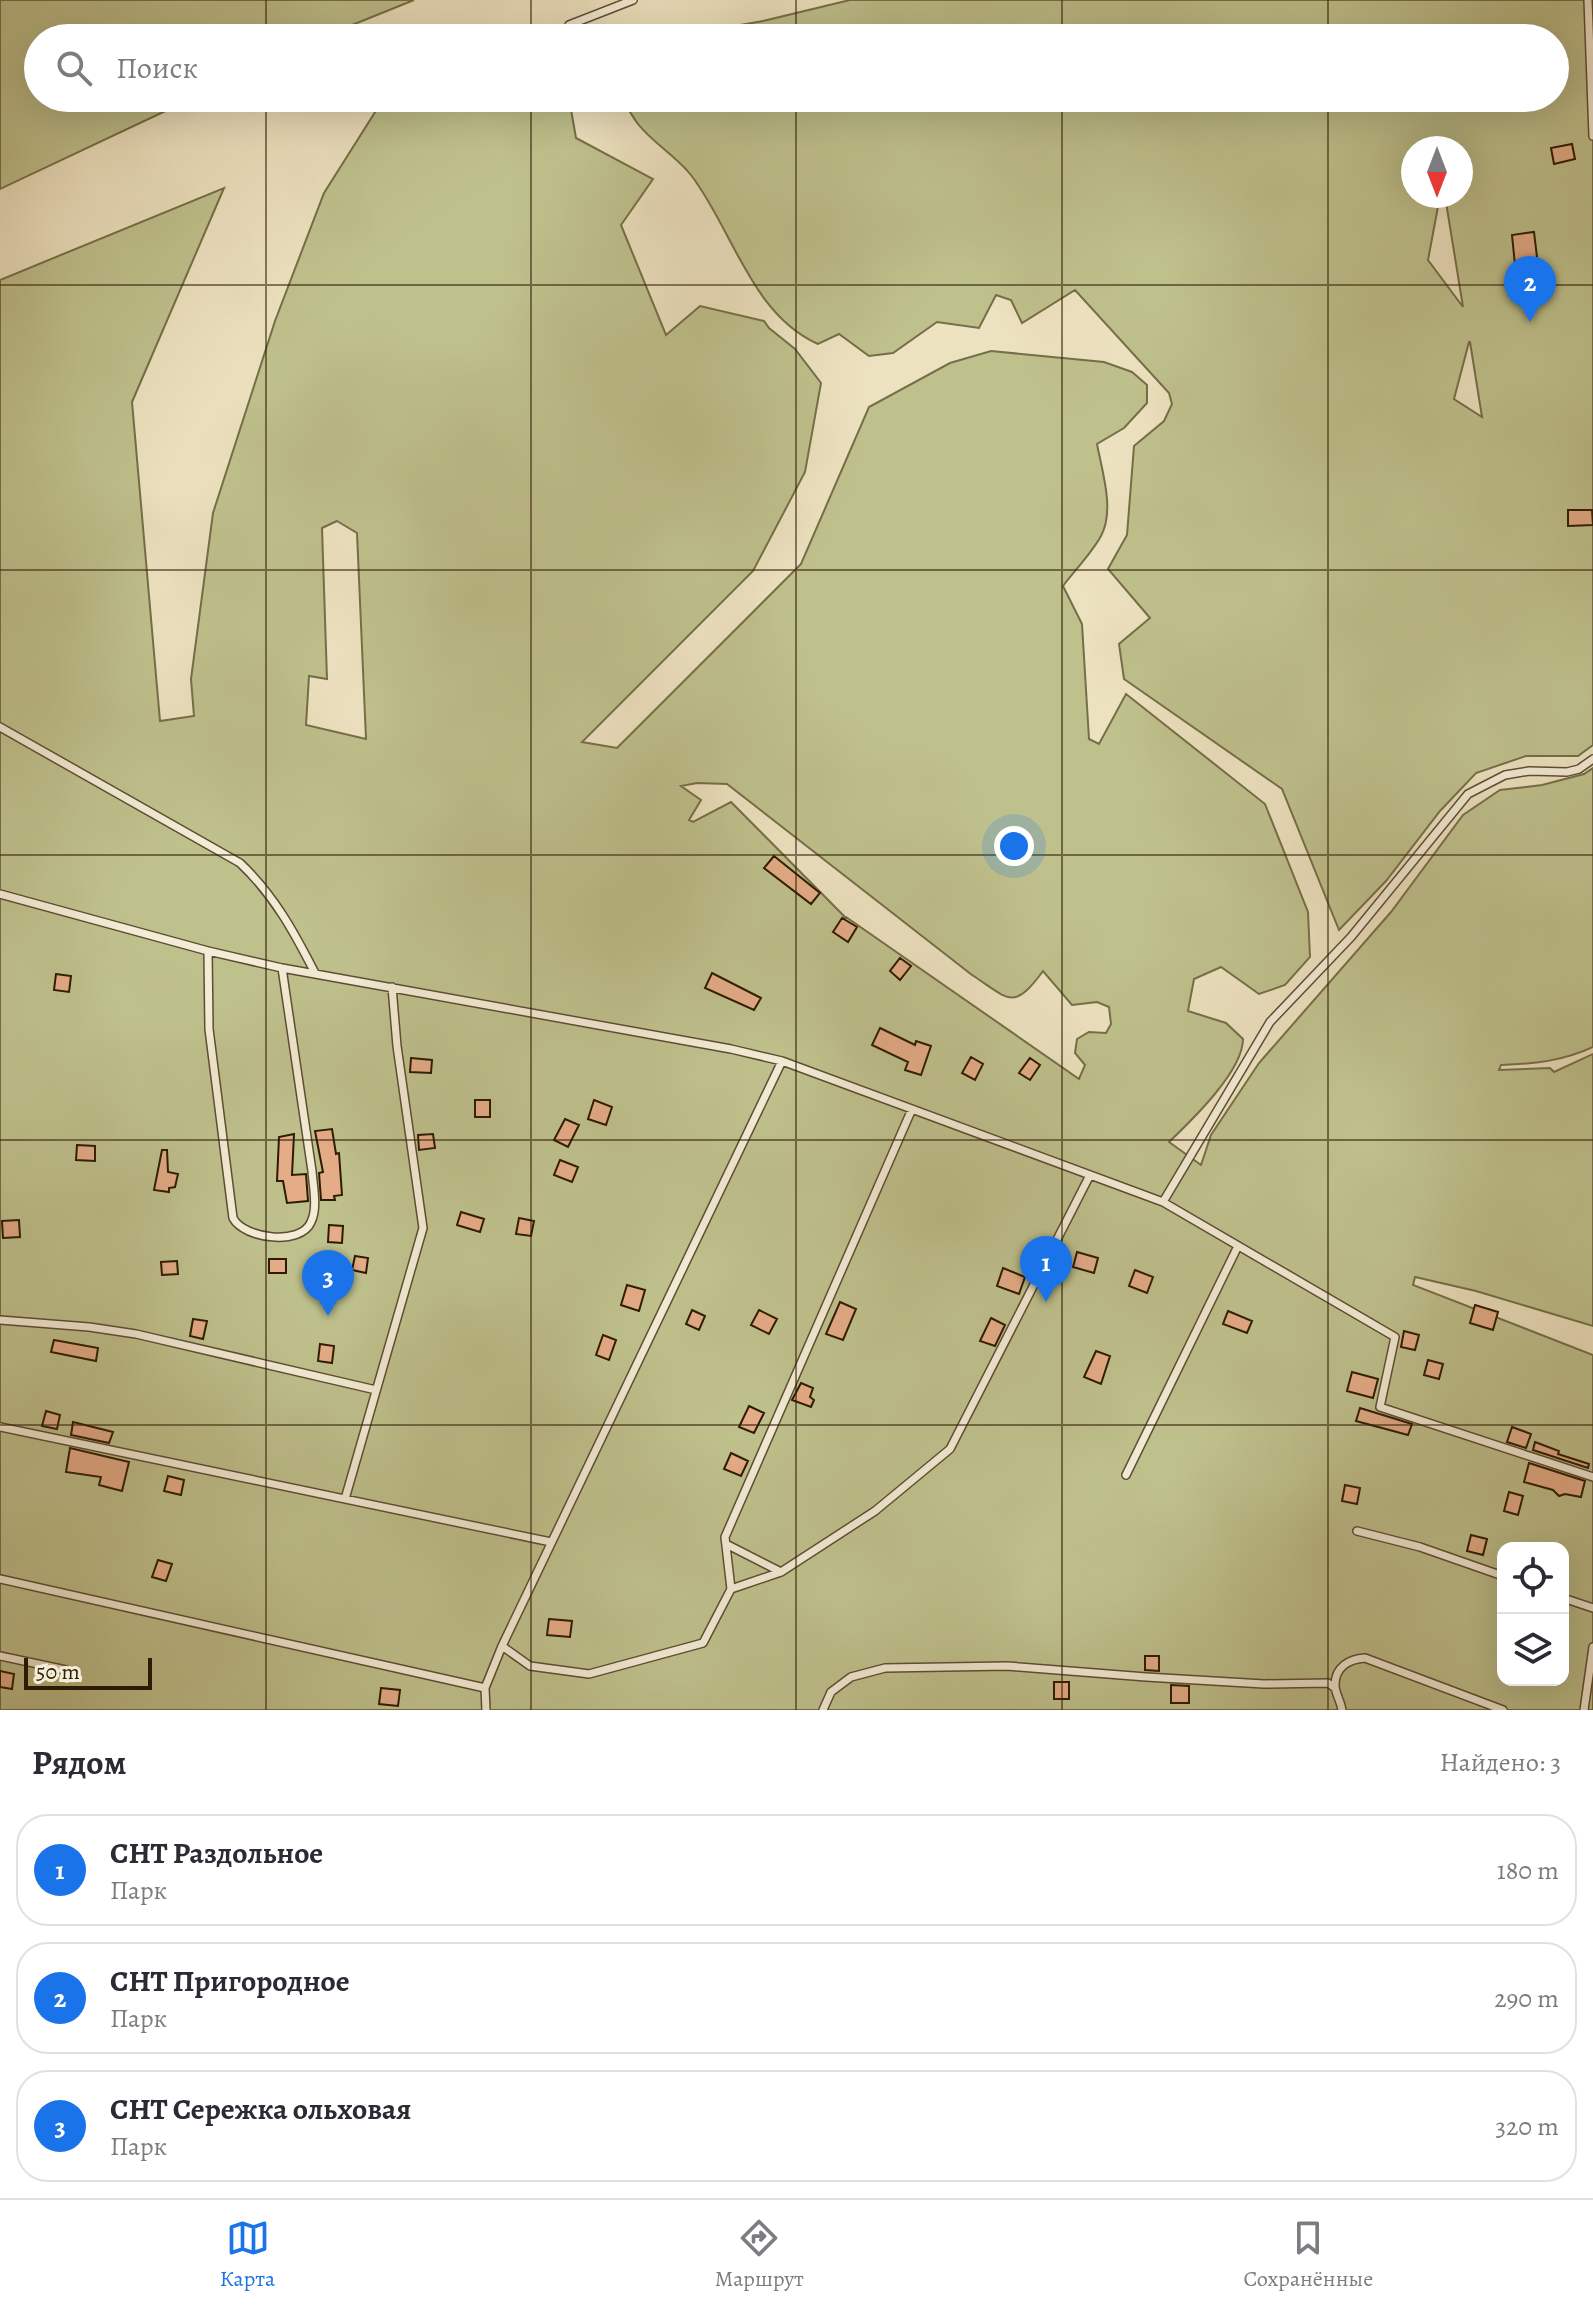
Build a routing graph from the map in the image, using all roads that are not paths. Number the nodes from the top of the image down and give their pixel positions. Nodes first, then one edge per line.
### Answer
1 (633, 0) edge
2 (1588, 0) edge
3 (572, 24) edge
4 (1593, 136) edge
5 (0, 727) edge
6 (1593, 759) edge
7 (0, 894) edge
8 (208, 951) junction
9 (282, 968) junction
10 (315, 973) junction
11 (392, 987) junction
12 (782, 1061) junction
13 (912, 1109) junction
14 (1090, 1175) junction
15 (1163, 1202) junction
16 (1238, 1246) junction
17 (0, 1320) edge
18 (376, 1390) junction
19 (0, 1427) edge
20 (1126, 1475) dead end
21 (1593, 1477) edge
22 (345, 1499) junction
23 (1357, 1531) dead end
24 (551, 1542) junction
25 (726, 1544) junction
26 (781, 1572) junction
27 (1497, 1574) edge
28 (0, 1579) edge
29 (731, 1589) junction
30 (1569, 1600) edge
31 (1593, 1608) edge
32 (502, 1646) junction
33 (1593, 1651) edge
34 (0, 1656) edge
35 (66, 1670) dead end
36 (485, 1688) junction
37 (1335, 1688) junction
38 (486, 1710) edge
39 (823, 1710) edge
40 (1342, 1710) edge
41 (1503, 1710) edge
42 (1584, 1710) edge

1 - 3 lane
2 - 4 lane
5 - 10 lane
6 - 15 lane
7 - 8 lane
8 - 9 lane
8 - 9 lane
9 - 10 lane
10 - 11 lane
11 - 12 lane
11 - 18 lane
12 - 13 lane
12 - 24 lane
13 - 14 lane
13 - 25 lane
14 - 15 lane
14 - 26 lane
15 - 16 lane
16 - 20 lane
16 - 21 lane
17 - 18 lane
18 - 22 lane
19 - 22 lane
22 - 24 lane
23 - 27 lane
24 - 32 lane
25 - 26 lane
25 - 29 lane
26 - 29 lane
28 - 36 lane
29 - 32 lane
30 - 31 lane
32 - 36 lane
33 - 42 lane
34 - 35 lane
36 - 38 lane
37 - 39 lane
37 - 40 lane
37 - 41 lane

